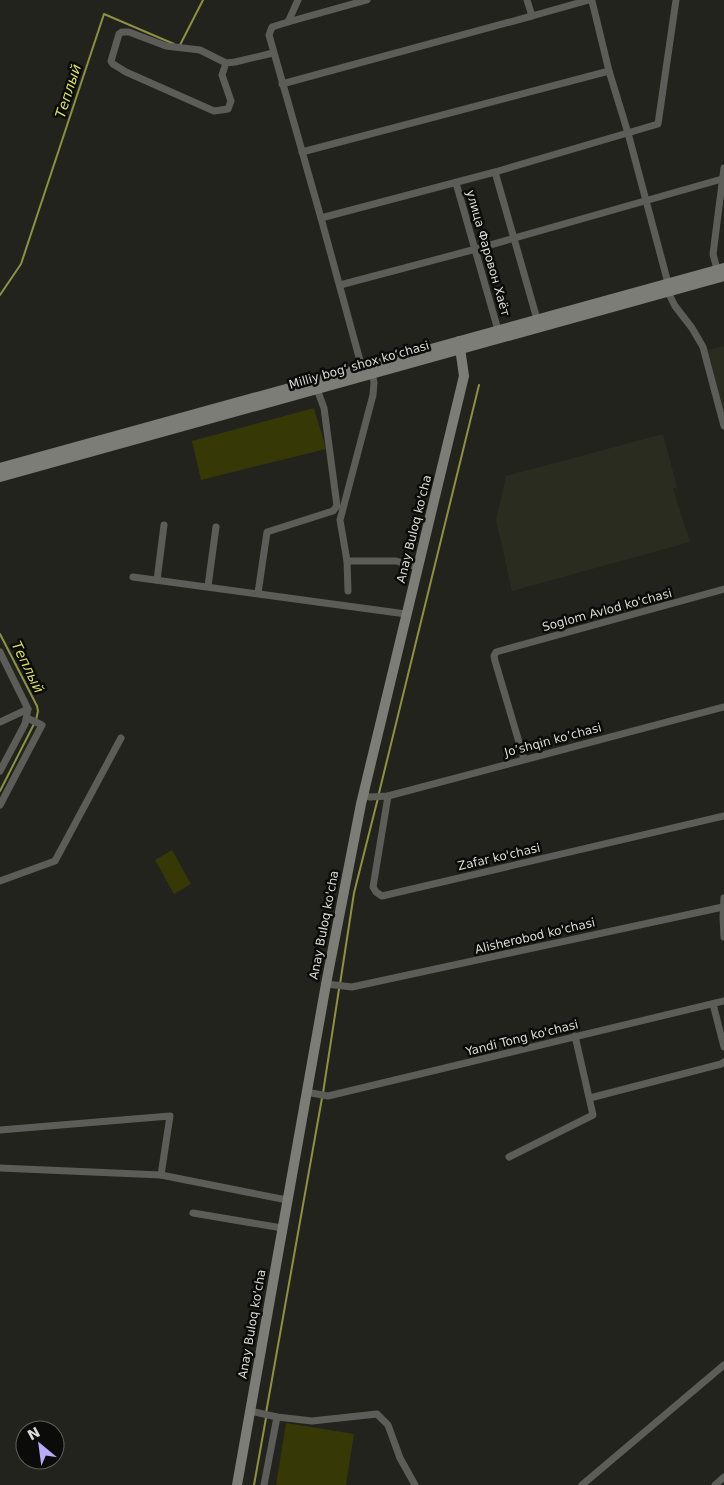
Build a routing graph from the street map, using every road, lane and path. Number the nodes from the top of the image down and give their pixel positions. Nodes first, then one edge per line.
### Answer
1 (298, 0) edge
2 (366, 0) edge
3 (527, 0) edge
4 (676, 0) edge
5 (532, 16) junction
6 (288, 22) junction
7 (273, 53) junction
8 (226, 63) junction
9 (609, 71) junction
10 (282, 84) junction
11 (628, 133) junction
12 (302, 152) junction
13 (724, 168) edge
14 (495, 172) junction
15 (722, 179) junction
16 (456, 183) junction
17 (645, 201) junction
18 (322, 218) junction
19 (513, 238) junction
20 (476, 249) junction
21 (722, 271) edge
22 (340, 285) junction
23 (668, 287) junction
24 (537, 320) junction
25 (498, 330) junction
26 (460, 345) junction
27 (362, 368) junction
28 (372, 374) junction
29 (317, 389) junction
30 (230, 409) junction
31 (724, 426) edge
32 (0, 468) edge
33 (0, 477) edge
34 (164, 525) dead end
35 (216, 528) dead end
36 (347, 561) junction
37 (417, 567) junction
38 (133, 577) dead end
39 (157, 580) junction
40 (208, 586) junction
41 (724, 589) edge
42 (348, 591) dead end
43 (258, 593) junction
44 (406, 614) junction
45 (0, 652) edge
46 (724, 707) edge
47 (28, 709) junction
48 (27, 718) junction
49 (0, 722) edge
50 (121, 738) dead end
51 (524, 759) junction
52 (0, 771) edge
53 (366, 796) junction
54 (388, 796) junction
55 (0, 805) edge
56 (724, 816) edge
57 (0, 881) edge
58 (724, 898) edge
59 (723, 907) edge
60 (723, 917) edge
61 (724, 937) edge
62 (329, 984) junction
63 (724, 1001) edge
64 (713, 1004) junction
65 (575, 1036) junction
66 (724, 1047) edge
67 (724, 1062) edge
68 (310, 1093) junction
69 (590, 1098) junction
70 (0, 1130) edge
71 (509, 1157) dead end
72 (0, 1168) edge
73 (161, 1175) junction
74 (287, 1200) junction
75 (192, 1213) dead end
76 (282, 1228) junction
77 (724, 1365) edge
78 (255, 1412) junction
79 (277, 1417) junction
80 (724, 1477) edge
81 (237, 1485) edge
82 (264, 1485) edge
83 (415, 1485) edge
84 (582, 1485) edge
85 (714, 1485) edge

1 - 6 street
2 - 6 street
3 - 5 street
4 - 11 street
5 - 9 street
5 - 10 street
6 - 7 street
7 - 8 street
7 - 10 street
8 - 8 street
9 - 11 street
9 - 12 street
10 - 12 street
11 - 14 street
11 - 17 street
12 - 18 street
13 - 15 street
14 - 16 street
14 - 19 street
15 - 17 street
15 - 21 street
16 - 18 street
16 - 20 street, улица Фаровон Хаёт
17 - 19 street
17 - 23 street
18 - 22 street
19 - 20 street
19 - 24 street
20 - 22 street
20 - 25 street, улица Фаровон Хаёт
21 - 23 main road, Milliy bog‘ shox ko‘chasi
22 - 27 street
23 - 24 main road, Milliy bog‘ shox ko‘chasi
23 - 26 main road, Milliy bog‘ shox ko‘chasi
23 - 31 street
24 - 25 main road, Milliy bog‘ shox ko‘chasi
25 - 26 main road, Milliy bog‘ shox ko‘chasi
26 - 27 main road, Milliy bog‘ shox ko‘chasi
26 - 28 main road, Milliy bog‘ shox ko‘chasi
26 - 37 main road, Anay Buloq ko'cha
27 - 30 main road, Milliy bog‘ shox ko‘chasi
28 - 29 main road, Milliy bog‘ shox ko‘chasi
28 - 36 street
29 - 30 main road, Milliy bog‘ shox ko‘chasi
29 - 43 street
30 - 32 main road, Milliy bog‘ shox ko‘chasi
30 - 33 main road, Milliy bog‘ shox ko‘chasi
34 - 39 street
35 - 40 street
36 - 37 street
36 - 42 street
37 - 44 main road, Anay Buloq ko'cha
38 - 39 street
39 - 40 street
40 - 43 street
41 - 51 street, Soglom Avlod ko'chasi
43 - 44 street
44 - 53 main road, Anay Buloq ko'cha
45 - 47 street
46 - 51 street, Joʼshqin koʼchasi
47 - 48 street
47 - 49 street
48 - 52 street
48 - 55 street
50 - 57 street
51 - 54 street, Joʼshqin koʼchasi
53 - 54 street, Joʼshqin koʼchasi
53 - 62 main road, Anay Buloq ko'cha
54 - 56 street, Zafar ko'chasi
58 - 59 street
59 - 60 street
59 - 62 street, Alisherobod ko'chasi
60 - 61 street
62 - 68 main road, Anay Buloq ko'cha
63 - 64 street, Yandi Tong ko'chasi
64 - 65 street, Yandi Tong ko'chasi
64 - 66 street
65 - 68 street, Yandi Tong ko'chasi
65 - 69 street
67 - 69 street
68 - 74 main road, Anay Buloq ko'cha
69 - 71 street
70 - 73 street
72 - 73 street
73 - 74 street
74 - 76 main road, Anay Buloq ko'cha
75 - 76 street
76 - 78 main road, Anay Buloq ko'cha
77 - 84 street
78 - 79 street
78 - 81 main road, Anay Buloq ko'cha
79 - 82 street
79 - 83 street
80 - 85 street

